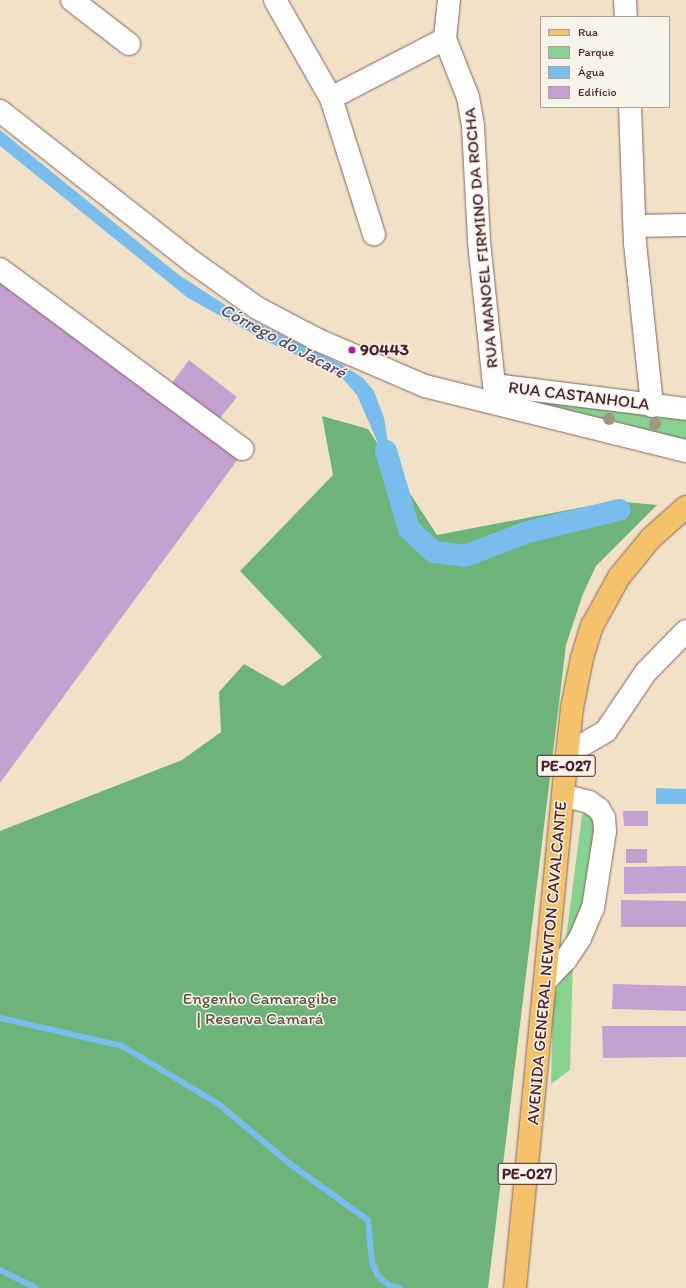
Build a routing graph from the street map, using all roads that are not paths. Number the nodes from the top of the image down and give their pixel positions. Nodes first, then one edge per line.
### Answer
1 (72, 0) edge
2 (275, 0) edge
3 (449, 0) edge
4 (625, 0) edge
5 (626, 16) edge
6 (445, 39) junction
7 (129, 44) dead end
8 (331, 98) junction
9 (630, 108) edge
10 (0, 111) edge
11 (686, 225) edge
12 (635, 226) junction
13 (374, 234) dead end
14 (0, 269) edge
15 (494, 385) junction
16 (478, 400) junction
17 (652, 406) junction
18 (686, 409) edge
19 (242, 449) dead end
20 (686, 451) edge
21 (686, 507) edge
22 (686, 631) edge
23 (567, 754) junction
24 (563, 795) junction
25 (546, 980) junction
26 (515, 1288) edge

1 - 7 street
2 - 8 street
3 - 6 street, RUA MANOEL FIRMINO DA ROCHA
4 - 5 street
6 - 8 street
6 - 15 street, RUA MANOEL FIRMINO DA ROCHA
8 - 13 street
9 - 12 street
10 - 16 street
11 - 12 street
12 - 17 street
14 - 19 street
15 - 16 street, RUA CASTANHOLA
15 - 17 street, RUA CASTANHOLA
16 - 20 street
17 - 18 street, RUA CASTANHOLA
21 - 23 main road, AVENIDA GENERAL NEWTON CAVALCANTE / PE-027
22 - 23 street
23 - 24 main road, AVENIDA GENERAL NEWTON CAVALCANTE / PE-027
24 - 25 main road, AVENIDA GENERAL NEWTON CAVALCANTE / PE-027
24 - 25 street
25 - 26 main road, AVENIDA GENERAL NEWTON CAVALCANTE / PE-027

